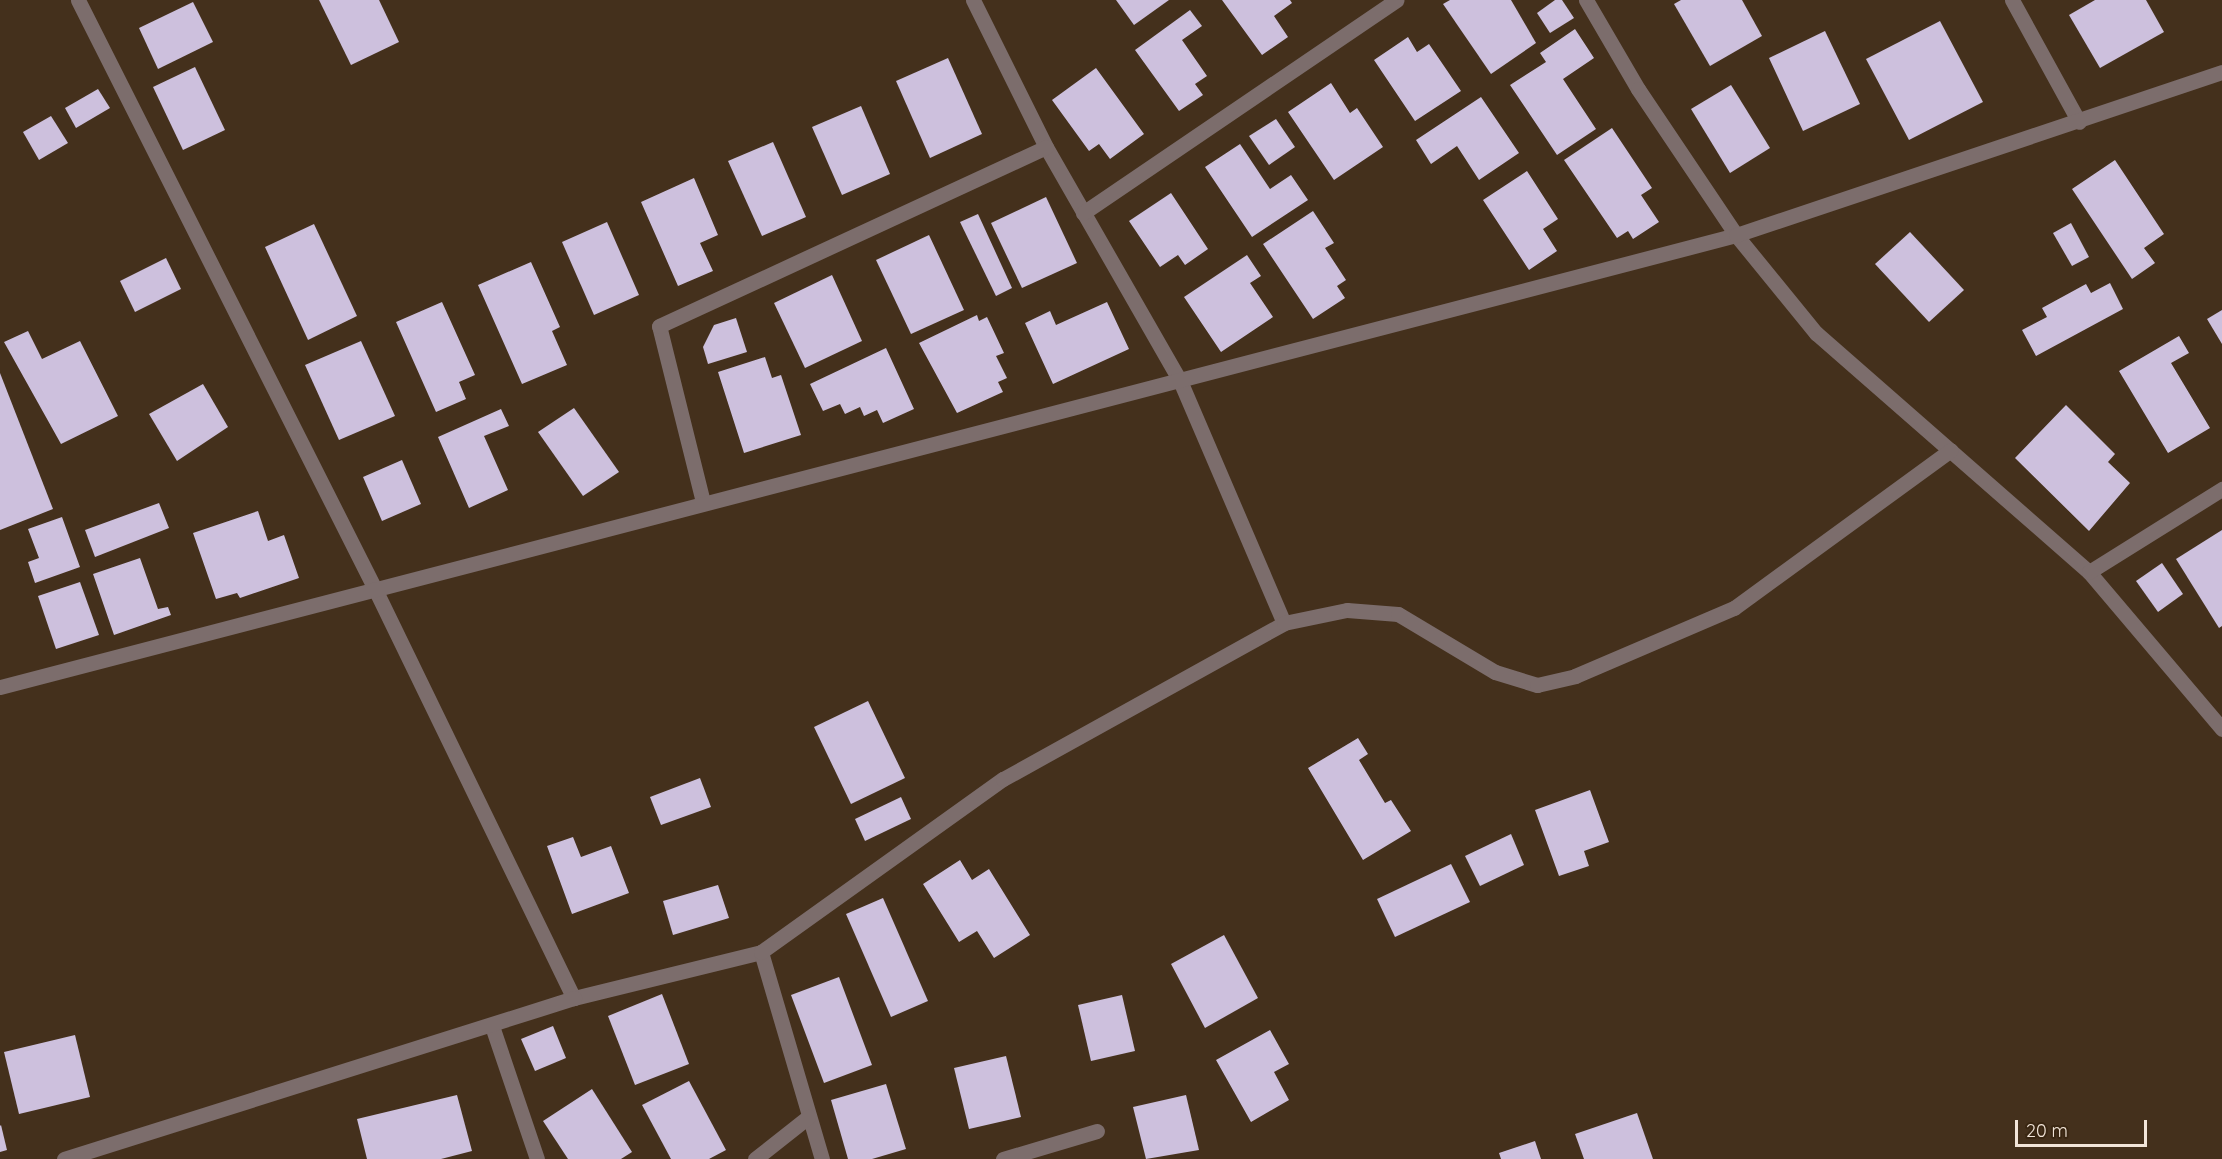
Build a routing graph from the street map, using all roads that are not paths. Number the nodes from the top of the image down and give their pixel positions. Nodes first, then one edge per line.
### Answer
1 (78, 0) edge
2 (973, 0) edge
3 (1396, 0) edge
4 (1586, 0) edge
5 (2013, 0) edge
6 (2222, 72) edge
7 (2079, 122) junction
8 (1046, 147) junction
9 (1083, 213) junction
10 (1736, 235) junction
11 (1181, 382) junction
12 (1950, 450) junction
13 (2222, 489) edge
14 (704, 502) junction
15 (2090, 572) junction
16 (375, 589) junction
17 (1284, 623) junction
18 (0, 687) edge
19 (2222, 729) edge
20 (760, 952) junction
21 (574, 998) junction
22 (492, 1026) junction
23 (808, 1118) junction
24 (1097, 1131) dead end
25 (64, 1159) edge
26 (537, 1159) edge
27 (755, 1159) edge
28 (822, 1159) edge
29 (1003, 1159) edge

1 - 16 street
2 - 8 street
3 - 9 street
4 - 10 street
5 - 7 street
6 - 7 street
7 - 10 street
8 - 9 street
8 - 14 street
9 - 11 street
10 - 11 street
10 - 12 street
11 - 14 street
11 - 17 street
12 - 15 street
12 - 17 street
13 - 15 street
14 - 16 street
15 - 19 street
16 - 18 street
16 - 21 street
17 - 20 street
20 - 21 street
20 - 23 street
21 - 22 street
22 - 25 street
22 - 26 street
23 - 27 street
23 - 28 street
24 - 29 street

